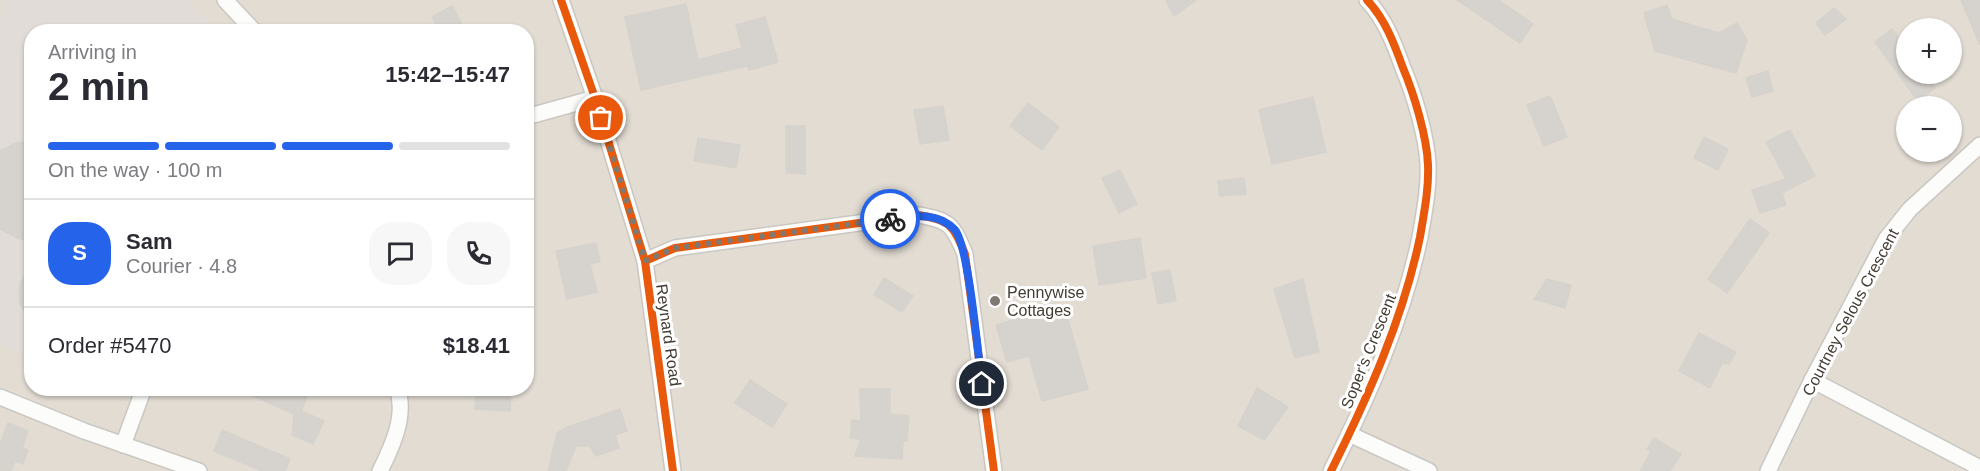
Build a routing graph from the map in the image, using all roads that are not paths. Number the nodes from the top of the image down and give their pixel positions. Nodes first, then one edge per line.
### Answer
1 (225, 0) edge
2 (561, 0) edge
3 (1367, 0) edge
4 (248, 24) edge
5 (595, 98) junction
6 (534, 115) edge
7 (1980, 145) edge
8 (645, 261) junction
9 (1812, 380) junction
10 (141, 396) edge
11 (398, 396) edge
12 (0, 397) edge
13 (1350, 434) junction
14 (123, 445) junction
15 (1980, 468) edge
16 (199, 471) edge
17 (380, 471) edge
18 (673, 471) edge
19 (994, 471) edge
20 (1331, 471) edge
21 (1429, 471) edge
22 (1768, 471) edge

1 - 4 street
2 - 5 street, Reynard Road
3 - 13 street, Soper's Crescent
5 - 6 street
5 - 8 street, Reynard Road
7 - 9 street, Courtney Selous Crescent
8 - 18 street, Reynard Road
8 - 19 street
9 - 15 street
9 - 22 street, Courtney Selous Crescent
10 - 14 street
11 - 17 street
12 - 14 street
13 - 20 street, Soper's Crescent
13 - 21 street
14 - 16 street

